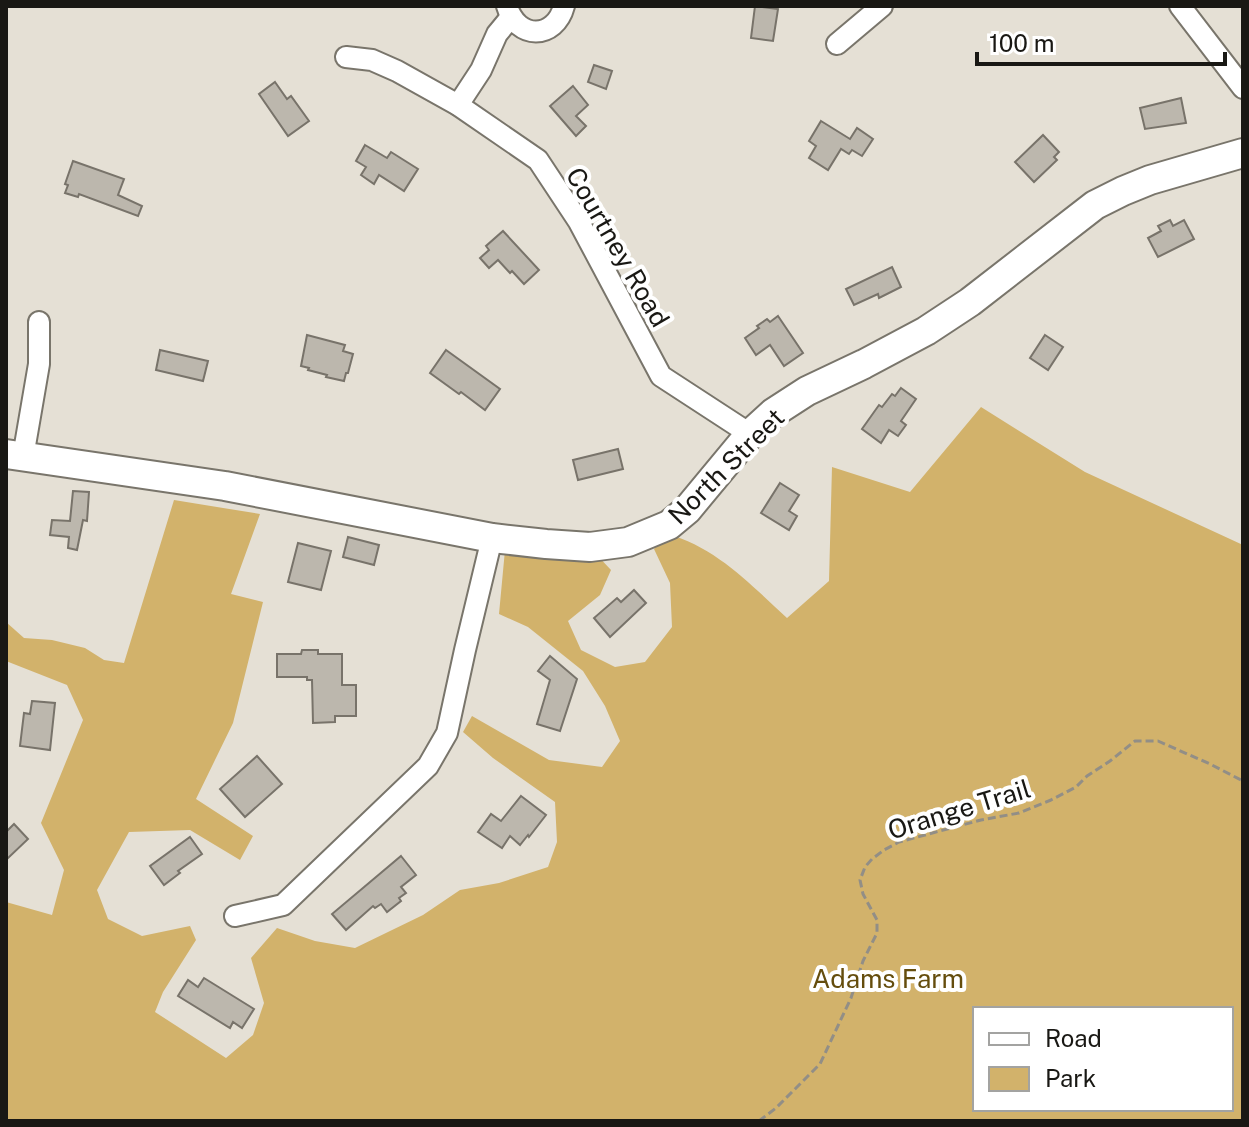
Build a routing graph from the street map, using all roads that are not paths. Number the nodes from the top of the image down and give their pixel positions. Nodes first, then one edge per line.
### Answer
1 (564, 6) edge
2 (882, 6) edge
3 (1180, 6) edge
4 (509, 12) edge
5 (837, 44) dead end
6 (346, 57) dead end
7 (1243, 88) edge
8 (458, 105) junction
9 (1241, 156) edge
10 (39, 322) dead end
11 (750, 434) junction
12 (14, 455) edge
13 (492, 538) junction
14 (235, 916) dead end

1 - 4 street
2 - 5 street
3 - 7 street
4 - 8 street
6 - 8 street, Courtney Road
8 - 11 street, Courtney Road
9 - 11 street, North Street
10 - 12 street
11 - 13 street, North Street
12 - 13 street, North Street
13 - 14 street

